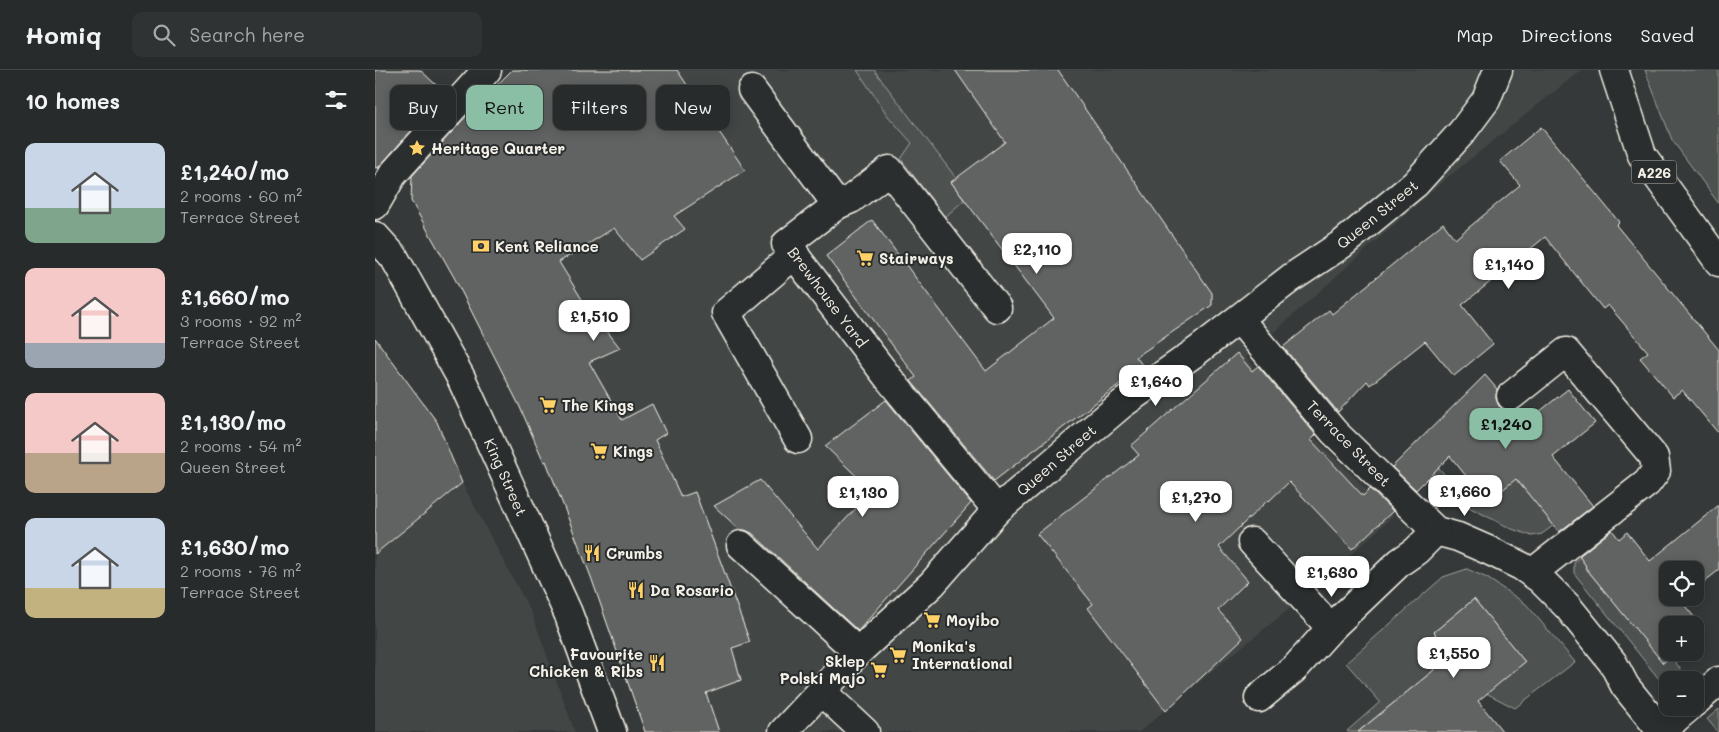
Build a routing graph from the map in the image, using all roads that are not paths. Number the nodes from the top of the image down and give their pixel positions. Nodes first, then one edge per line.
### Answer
1 (487, 70) edge
2 (1498, 70) edge
3 (1614, 70) edge
4 (752, 90) dead end
5 (375, 204) edge
6 (837, 205) junction
7 (375, 236) edge
8 (795, 254) junction
9 (1719, 262) edge
10 (997, 308) dead end
11 (1239, 319) junction
12 (1511, 396) dead end
13 (798, 440) dead end
14 (997, 510) junction
15 (1436, 531) junction
16 (1252, 542) dead end
17 (741, 545) dead end
18 (1532, 573) junction
19 (1331, 628) junction
20 (858, 652) junction
21 (1719, 682) edge
22 (821, 691) junction
23 (1259, 698) dead end
24 (1678, 721) edge
25 (612, 732) edge
26 (783, 732) edge
27 (865, 732) edge

1 - 5 street
2 - 11 street, Queen Street
3 - 9 street, A226
4 - 6 street
6 - 8 street, Brewhouse Yard
6 - 10 street
7 - 25 street, King Street
8 - 13 street
8 - 14 street, Brewhouse Yard
11 - 14 street, Queen Street
11 - 15 street, Terrace Street
12 - 18 street
14 - 20 street, Queen Street
15 - 18 street, Terrace Street
15 - 19 street
16 - 19 street
17 - 20 street
18 - 24 street, Terrace Street
19 - 23 street
20 - 22 street, Queen Street
21 - 24 street
22 - 26 street, Queen Street
22 - 27 street

